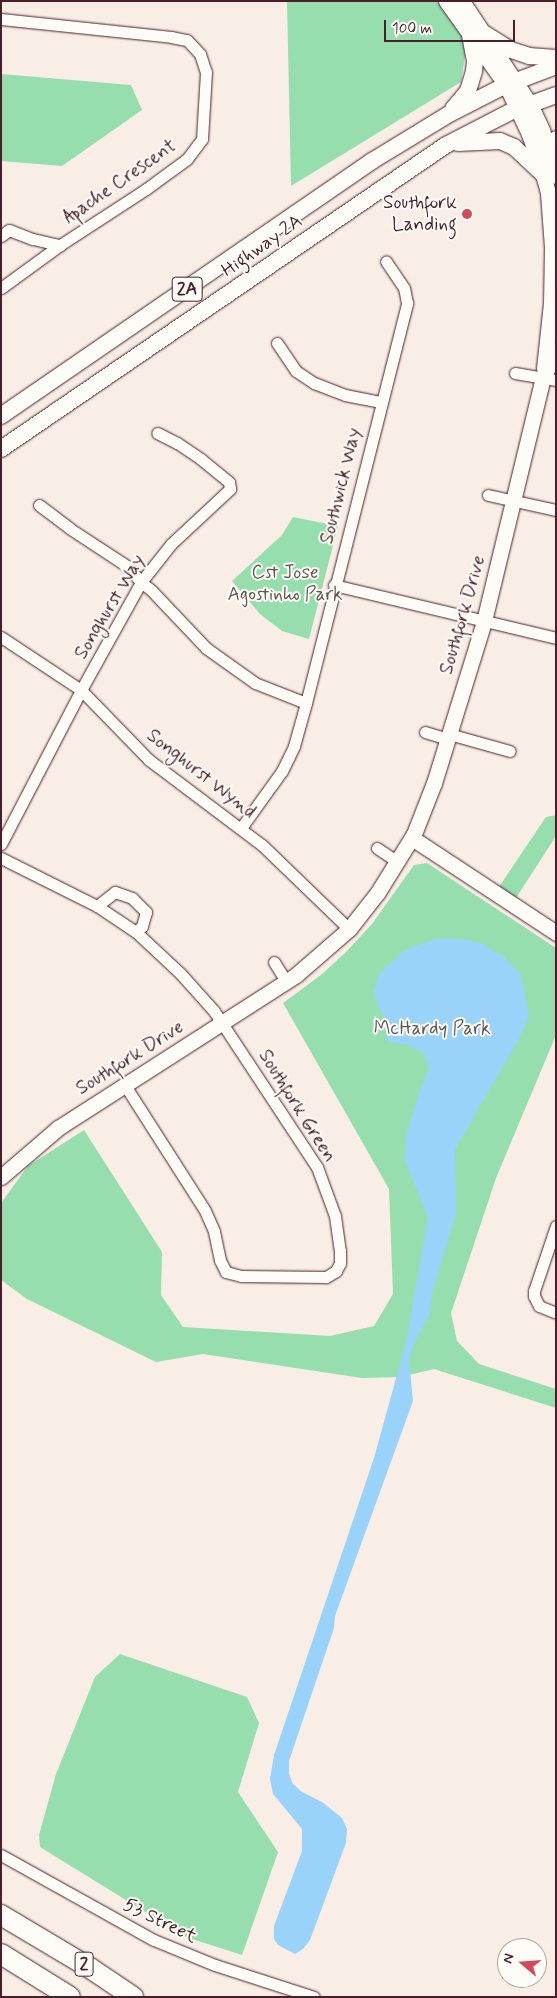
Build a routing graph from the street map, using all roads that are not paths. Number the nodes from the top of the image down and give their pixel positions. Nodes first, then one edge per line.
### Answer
1 (446, 1) edge
2 (462, 1) edge
3 (1, 19) edge
4 (475, 31) junction
5 (556, 58) edge
6 (556, 66) edge
7 (511, 83) junction
8 (556, 94) edge
9 (524, 107) junction
10 (451, 113) junction
11 (556, 139) edge
12 (446, 145) junction
13 (550, 170) edge
14 (1, 236) edge
15 (60, 245) junction
16 (386, 261) dead end
17 (1, 288) edge
18 (553, 304) edge
19 (277, 342) dead end
20 (556, 350) edge
21 (515, 373) dead end
22 (550, 379) edge
23 (381, 402) junction
24 (1, 416) edge
25 (157, 433) dead end
26 (1, 449) edge
27 (488, 495) dead end
28 (514, 501) junction
29 (39, 505) dead end
30 (556, 510) edge
31 (141, 582) junction
32 (334, 585) junction
33 (484, 621) junction
34 (1, 637) edge
35 (556, 638) edge
36 (81, 690) junction
37 (306, 703) junction
38 (425, 732) dead end
39 (449, 737) junction
40 (510, 751) dead end
41 (241, 828) junction
42 (412, 838) junction
43 (1, 844) edge
44 (377, 848) dead end
45 (1, 858) edge
46 (398, 862) junction
47 (97, 906) junction
48 (349, 929) junction
49 (136, 932) junction
50 (556, 932) edge
51 (274, 962) dead end
52 (286, 982) junction
53 (223, 1023) junction
54 (124, 1084) junction
55 (1, 1177) edge
56 (556, 1226) edge
57 (556, 1313) edge
58 (1, 1855) edge
59 (1, 1915) edge
60 (1, 1954) edge
61 (70, 1997) edge
62 (133, 1997) edge
63 (314, 1997) edge

1 - 4 street
2 - 4 street
3 - 15 street, Apache Crescent
4 - 5 main road
4 - 7 street, Southfork Drive
4 - 10 main road
6 - 7 main road, Highway 2A / 2A
7 - 9 street, Southfork Drive
7 - 10 main road, Highway 2A / 2A
8 - 9 main road, Highway 2A / 2A
9 - 12 main road, Highway 2A / 2A
9 - 13 street, Southfork Drive
10 - 24 main road, Highway 2A / 2A
11 - 13 main road
12 - 13 main road
12 - 26 main road, Highway 2A / 2A
13 - 18 street, Southfork Drive
14 - 15 street, Apache Crescent
15 - 17 street, Apache Crescent
16 - 23 street, Southwick Way
18 - 22 street, Southfork Drive
19 - 23 street
20 - 22 street, Southfork Drive
21 - 22 street
22 - 28 street, Southfork Drive
23 - 32 street, Southwick Way
25 - 31 street, Songhurst Way
27 - 28 street
28 - 30 street
28 - 33 street, Southfork Drive
29 - 31 street
31 - 36 street, Songhurst Way
31 - 37 street
32 - 33 street
32 - 37 street, Southwick Way
33 - 35 street
33 - 39 street, Southfork Drive
34 - 36 street, Songhurst Wynd
36 - 41 street, Songhurst Wynd
36 - 43 street, Songhurst Way
37 - 41 street, Southwick Way
38 - 39 street
39 - 40 street
39 - 42 street, Southfork Drive
41 - 48 street, Songhurst Wynd
42 - 46 street, Southfork Drive
42 - 50 street
44 - 46 street
45 - 47 street
46 - 48 street, Southfork Drive
47 - 49 street
47 - 49 street
48 - 52 street, Southfork Drive
49 - 53 street
51 - 52 street
52 - 53 street, Southfork Drive
53 - 54 street, Southfork Drive
53 - 54 street, Southfork Green
54 - 55 street, Southfork Drive
56 - 57 street
58 - 63 street, 53 Street
59 - 62 highway, 2
60 - 61 highway, 2

